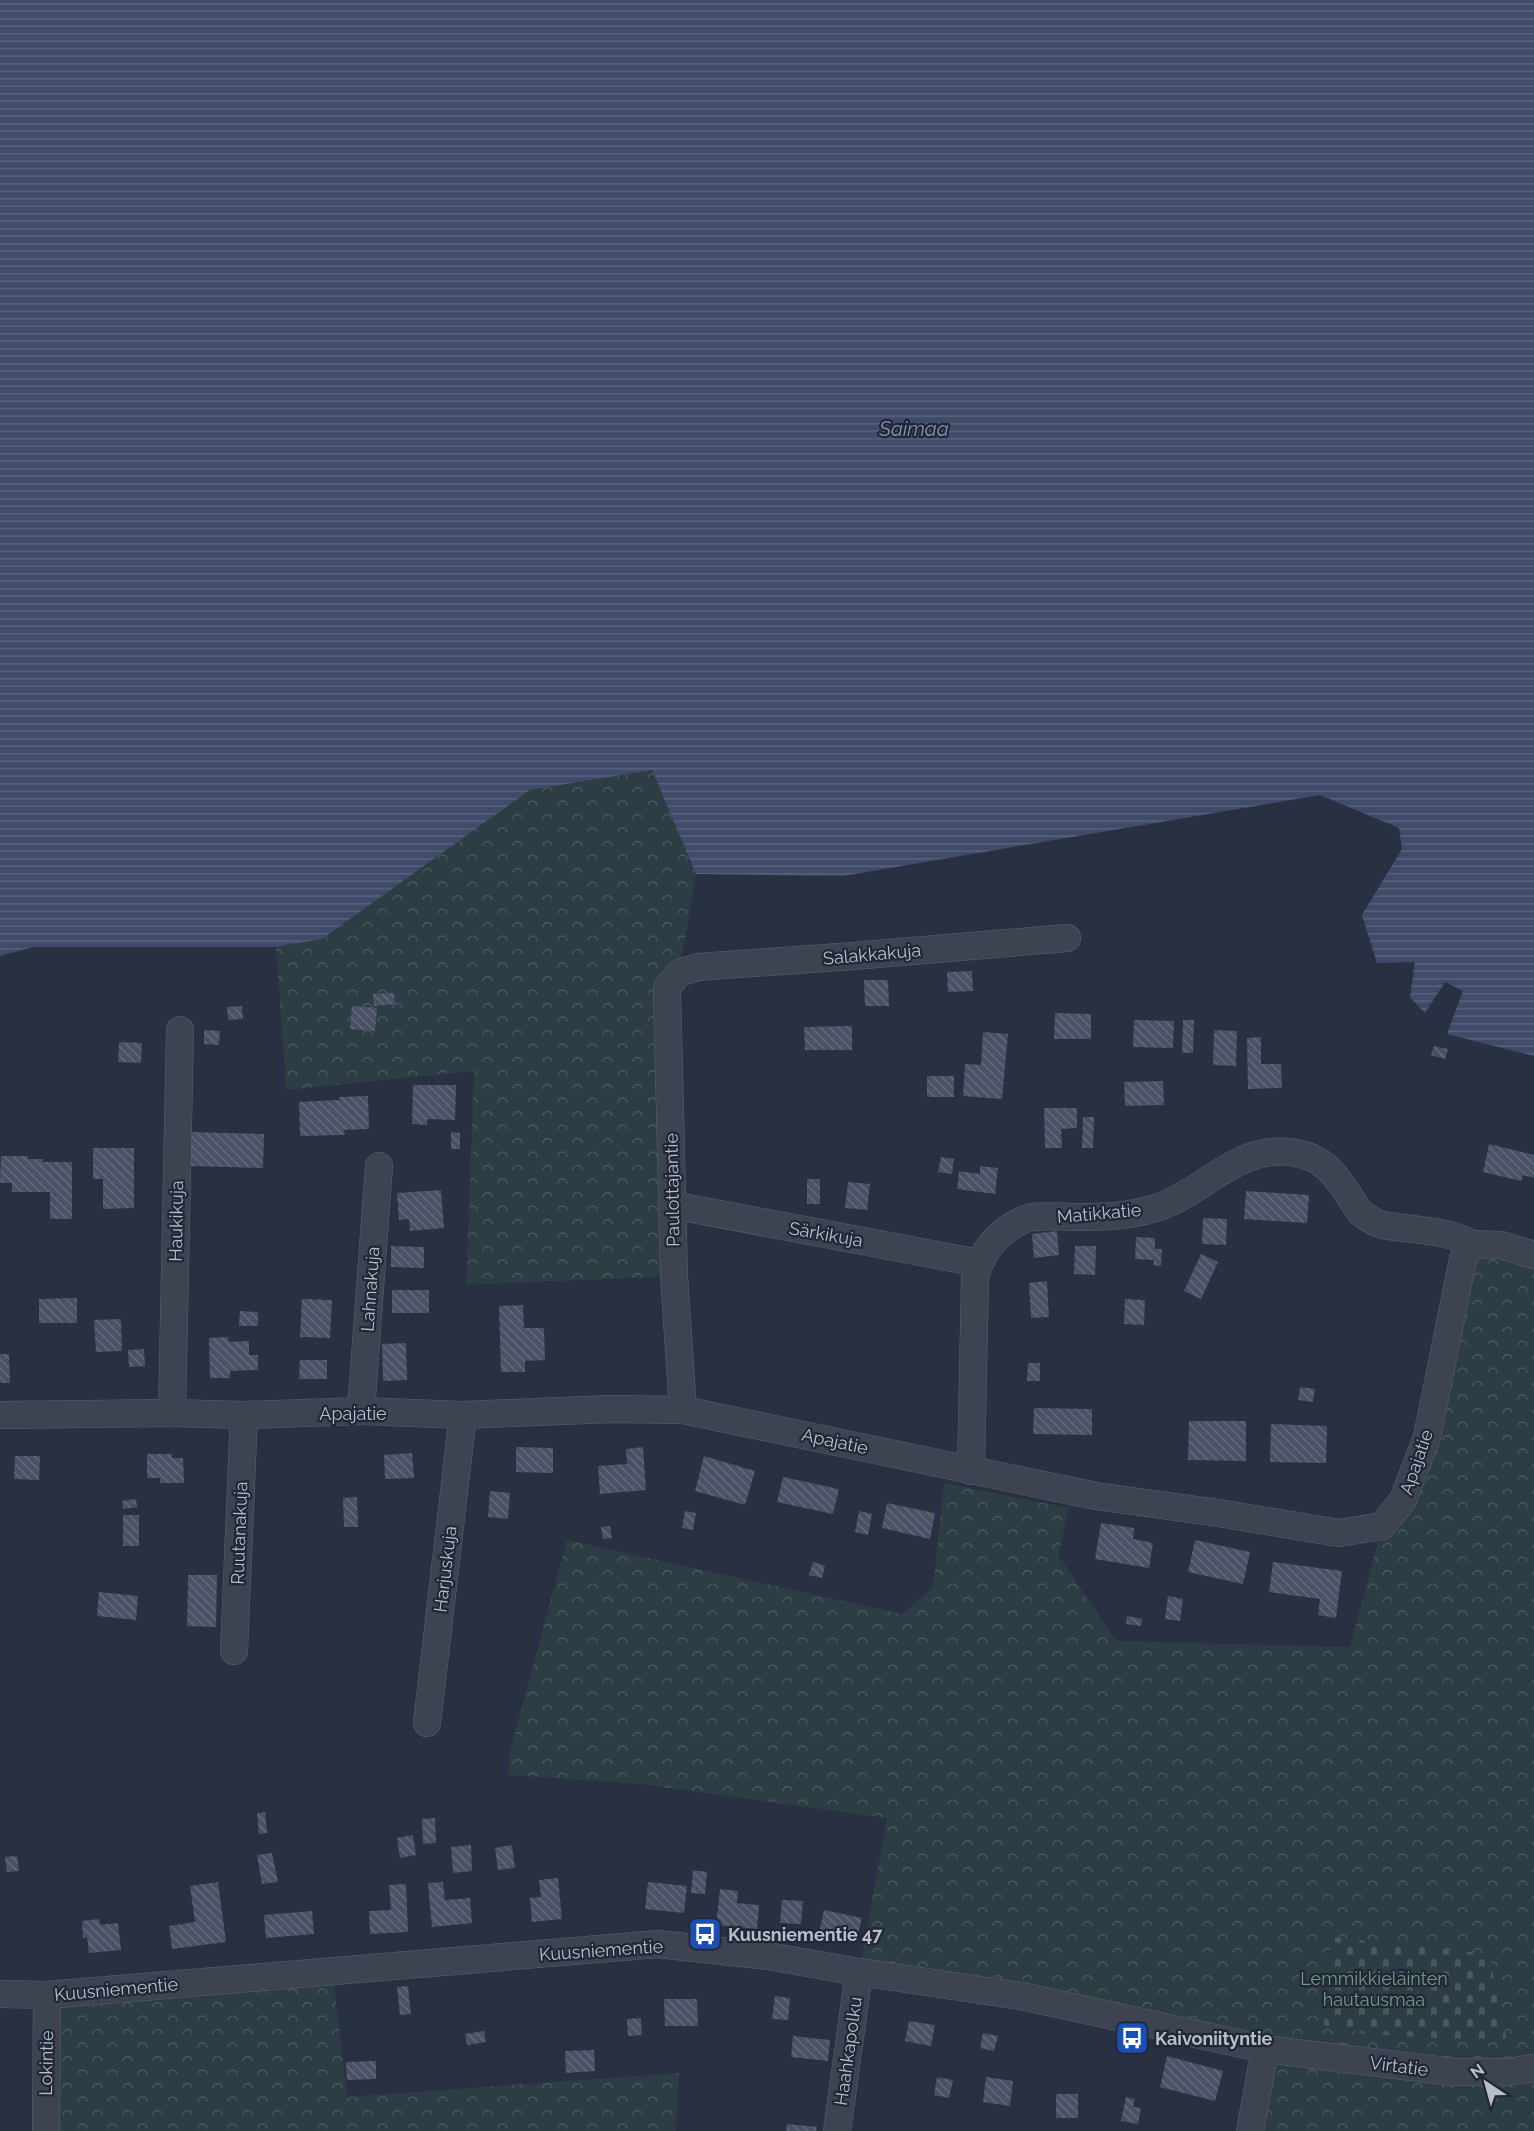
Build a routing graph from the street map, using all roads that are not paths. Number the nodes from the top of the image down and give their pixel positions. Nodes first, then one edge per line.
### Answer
1 (1067, 938) dead end
2 (679, 973) joint
3 (180, 1030) dead end
4 (379, 1166) dead end
5 (672, 1206) junction
6 (1467, 1251) junction
7 (1534, 1255) edge
8 (979, 1263) junction
9 (683, 1410) junction
10 (361, 1411) junction
11 (172, 1413) junction
12 (244, 1415) junction
13 (463, 1415) junction
14 (0, 1416) edge
15 (970, 1471) junction
16 (234, 1651) dead end
17 (427, 1723) dead end
18 (859, 1972) junction
19 (0, 1994) edge
20 (47, 1995) junction
21 (1265, 2049) junction
22 (1534, 2068) edge
23 (46, 2131) edge
24 (837, 2131) edge
25 (1250, 2131) edge

1 - 2 street, Salakkakuja
2 - 5 street, Paulottajantie
3 - 11 street, Haukikuja
4 - 10 street, Lahnakuja
5 - 8 street, Särkikuja
5 - 9 street, Paulottajantie
6 - 7 street, Matikkatie
6 - 8 street, Matikkatie
6 - 15 street, Apajatie
8 - 15 street, Matikkatie
9 - 13 street, Apajatie
9 - 15 street, Apajatie
10 - 12 street, Apajatie
10 - 13 street, Apajatie
11 - 12 street, Apajatie
11 - 14 street, Apajatie
12 - 16 street, Ruutanakuja
13 - 17 street, Harjuskuja
18 - 20 street, Kuusniementie
18 - 21 street, Kuusniementie
18 - 24 street, Haahkapolku
19 - 20 street, Kuusniementie
20 - 23 street, Lokintie
21 - 22 street, Virtatie
21 - 25 street

